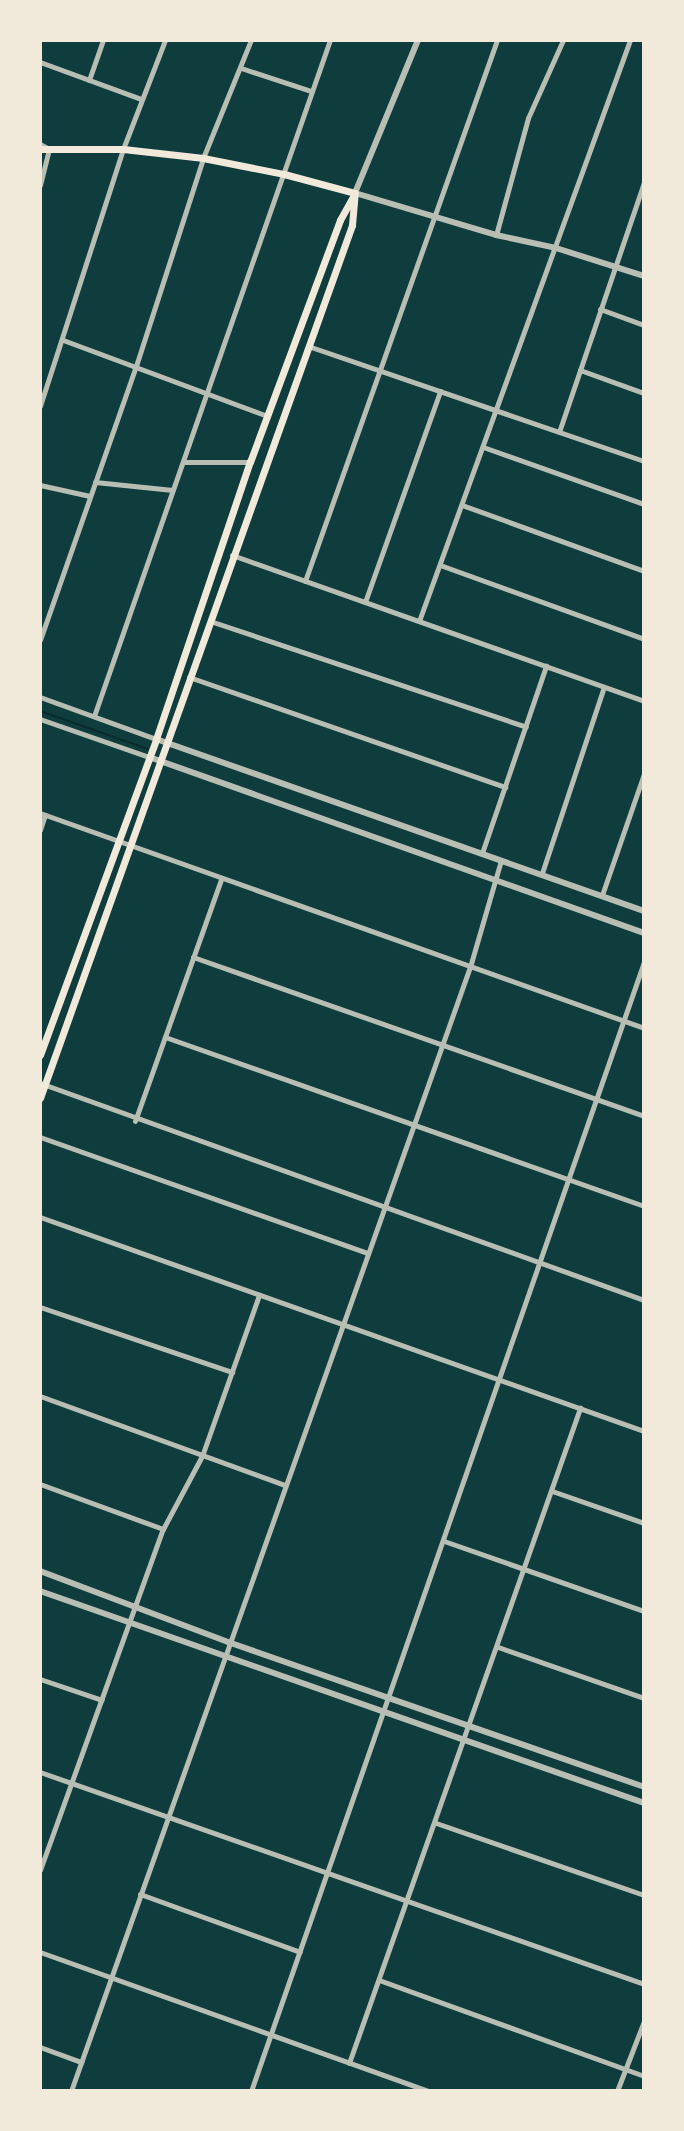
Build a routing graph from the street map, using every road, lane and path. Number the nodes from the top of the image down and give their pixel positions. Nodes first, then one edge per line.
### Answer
1 (103, 40) edge
2 (165, 40) edge
3 (251, 40) edge
4 (330, 40) edge
5 (418, 40) edge
6 (497, 40) edge
7 (563, 40) edge
8 (630, 40) edge
9 (40, 62) edge
10 (241, 68) junction
11 (89, 80) junction
12 (311, 91) junction
13 (141, 99) junction
14 (43, 147) edge
15 (123, 149) junction
16 (203, 158) junction
17 (284, 174) junction
18 (644, 182) edge
19 (40, 185) edge
20 (355, 193) junction
21 (435, 218) junction
22 (496, 235) junction
23 (556, 248) junction
24 (614, 265) junction
25 (644, 276) edge
26 (600, 309) junction
27 (644, 325) edge
28 (63, 340) junction
29 (307, 346) junction
30 (136, 366) junction
31 (580, 370) junction
32 (381, 371) junction
33 (440, 391) junction
34 (207, 392) junction
35 (644, 393) edge
36 (40, 406) edge
37 (497, 410) junction
38 (267, 416) junction
39 (559, 432) junction
40 (483, 447) junction
41 (644, 461) edge
42 (183, 462) junction
43 (250, 462) junction
44 (95, 482) junction
45 (40, 485) edge
46 (173, 490) junction
47 (90, 496) junction
48 (644, 504) edge
49 (462, 505) junction
50 (231, 555) junction
51 (440, 565) junction
52 (644, 571) edge
53 (305, 581) junction
54 (365, 602) junction
55 (209, 621) junction
56 (419, 621) junction
57 (644, 639) edge
58 (40, 640) edge
59 (546, 666) junction
60 (188, 676) junction
61 (604, 687) junction
62 (40, 697) edge
63 (644, 701) edge
64 (94, 716) junction
65 (40, 719) edge
66 (526, 727) junction
67 (156, 739) junction
68 (167, 743) junction
69 (149, 757) junction
70 (161, 760) junction
71 (644, 774) edge
72 (505, 787) junction
73 (43, 814) edge
74 (40, 830) edge
75 (118, 841) junction
76 (132, 846) junction
77 (482, 853) junction
78 (501, 860) junction
79 (542, 873) junction
80 (494, 878) junction
81 (221, 880) junction
82 (602, 895) junction
83 (644, 911) edge
84 (644, 933) edge
85 (193, 957) junction
86 (644, 962) edge
87 (470, 967) junction
88 (625, 1022) junction
89 (644, 1028) edge
90 (165, 1037) junction
91 (442, 1044) junction
92 (40, 1055) edge
93 (42, 1084) edge
94 (40, 1098) edge
95 (598, 1099) junction
96 (644, 1116) edge
97 (135, 1121) junction
98 (414, 1124) junction
99 (40, 1137) edge
100 (570, 1181) junction
101 (644, 1206) edge
102 (383, 1208) junction
103 (40, 1217) edge
104 (367, 1253) junction
105 (541, 1264) junction
106 (259, 1295) junction
107 (644, 1300) edge
108 (40, 1307) edge
109 (342, 1325) junction
110 (232, 1372) junction
111 (500, 1380) junction
112 (40, 1396) edge
113 (580, 1408) junction
114 (644, 1431) edge
115 (202, 1456) junction
116 (40, 1484) edge
117 (284, 1485) junction
118 (552, 1491) junction
119 (644, 1523) edge
120 (163, 1529) junction
121 (444, 1541) junction
122 (525, 1569) junction
123 (40, 1571) edge
124 (40, 1591) edge
125 (137, 1605) junction
126 (644, 1611) edge
127 (129, 1622) junction
128 (228, 1642) junction
129 (498, 1647) junction
130 (224, 1654) junction
131 (40, 1679) edge
132 (389, 1698) junction
133 (644, 1698) edge
134 (102, 1700) junction
135 (384, 1711) junction
136 (471, 1726) junction
137 (465, 1739) junction
138 (40, 1772) edge
139 (73, 1783) junction
140 (644, 1787) edge
141 (644, 1803) edge
142 (167, 1817) junction
143 (436, 1823) junction
144 (41, 1866) edge
145 (327, 1873) junction
146 (140, 1894) junction
147 (644, 1895) edge
148 (407, 1901) junction
149 (40, 1952) edge
150 (300, 1952) junction
151 (110, 1979) junction
152 (379, 1980) junction
153 (644, 1984) edge
154 (644, 2021) edge
155 (270, 2035) junction
156 (40, 2047) edge
157 (81, 2062) junction
158 (349, 2063) junction
159 (626, 2070) junction
160 (644, 2076) edge
161 (71, 2091) edge
162 (251, 2091) edge
163 (428, 2091) edge
164 (617, 2091) edge

1 - 11 street
2 - 13 street
3 - 10 street
4 - 12 street
5 - 20 street
6 - 21 street
7 - 22 street
8 - 23 street
9 - 11 street
10 - 12 street
10 - 16 street
11 - 13 street
12 - 17 street
13 - 15 street
14 - 15 main road
14 - 19 street
15 - 16 main road
15 - 28 street
16 - 17 main road
16 - 30 street
17 - 20 main road
17 - 34 street
18 - 24 street
20 - 21 street
20 - 29 main road
20 - 38 main road
21 - 22 street
21 - 32 street
22 - 23 street
23 - 24 street
23 - 37 street
24 - 25 street
24 - 26 street
26 - 27 street
26 - 31 street
28 - 30 street
28 - 36 street
29 - 32 street
29 - 50 main road
30 - 34 street
30 - 44 street
31 - 35 street
31 - 39 street
32 - 33 street
32 - 53 street
33 - 37 street
33 - 54 street
34 - 38 street
34 - 42 street
37 - 39 street
37 - 40 street
38 - 43 main road
39 - 41 street
40 - 48 street
40 - 49 street
42 - 43 street
42 - 46 street
43 - 67 main road
44 - 46 street
44 - 47 street
45 - 47 street
46 - 64 street
47 - 58 street
49 - 51 street
49 - 52 street
50 - 53 street
50 - 55 main road
51 - 56 street
51 - 57 street
53 - 54 street
54 - 56 street
55 - 60 main road
55 - 66 street
56 - 59 street
59 - 61 street
59 - 66 street
60 - 68 main road
60 - 72 street
61 - 63 street
61 - 79 street
62 - 64 street
64 - 67 street
65 - 69 street
66 - 72 street
67 - 68 street
67 - 69 main road
68 - 70 main road
68 - 77 street
69 - 70 street
69 - 75 main road
70 - 76 main road
70 - 80 street
71 - 82 street
72 - 77 street
73 - 74 street
73 - 75 street
75 - 76 street
75 - 92 main road
76 - 81 street
76 - 93 main road
77 - 78 street
78 - 79 street
78 - 80 street
79 - 82 street
80 - 84 street
80 - 87 street
81 - 85 street
81 - 87 street
82 - 83 street
85 - 90 street
85 - 91 street
86 - 88 street
87 - 88 street
87 - 91 street
88 - 89 street
88 - 95 street
90 - 97 street
90 - 98 street
91 - 95 street
91 - 98 street
93 - 94 main road
93 - 97 street
95 - 96 street
95 - 100 street
97 - 102 street
98 - 100 street
98 - 102 street
99 - 104 street
100 - 101 street
100 - 105 street
102 - 104 street
102 - 105 street
103 - 106 street
104 - 109 street
105 - 107 street
105 - 111 street
106 - 109 street
106 - 110 street
108 - 110 street
109 - 111 street
109 - 117 street
110 - 115 street
111 - 113 street
111 - 121 street
112 - 115 street
113 - 114 street
113 - 118 street
115 - 117 street
115 - 120 street
116 - 120 street
117 - 128 street
118 - 119 street
118 - 122 street
120 - 125 street
121 - 122 street
121 - 132 street
122 - 126 street
122 - 129 street
123 - 125 street
124 - 127 street
125 - 127 street
125 - 128 street
127 - 130 street
127 - 134 street
128 - 130 street
128 - 132 street
129 - 133 street
129 - 136 street
130 - 135 street
130 - 142 street
131 - 134 street
132 - 135 street
132 - 136 street
134 - 139 street
135 - 137 street
135 - 145 street
136 - 137 street
136 - 140 street
137 - 141 street
137 - 143 street
138 - 139 street
139 - 142 street
139 - 144 street
142 - 145 street
142 - 146 street
143 - 147 street
143 - 148 street
145 - 148 street
145 - 150 street
146 - 150 street
146 - 151 street
148 - 152 street
148 - 153 street
149 - 151 street
150 - 155 street
151 - 155 street
151 - 157 street
152 - 158 street
152 - 159 street
154 - 159 street
155 - 158 street
155 - 162 street
156 - 157 street
157 - 161 street
158 - 163 street
159 - 160 street
159 - 164 street

